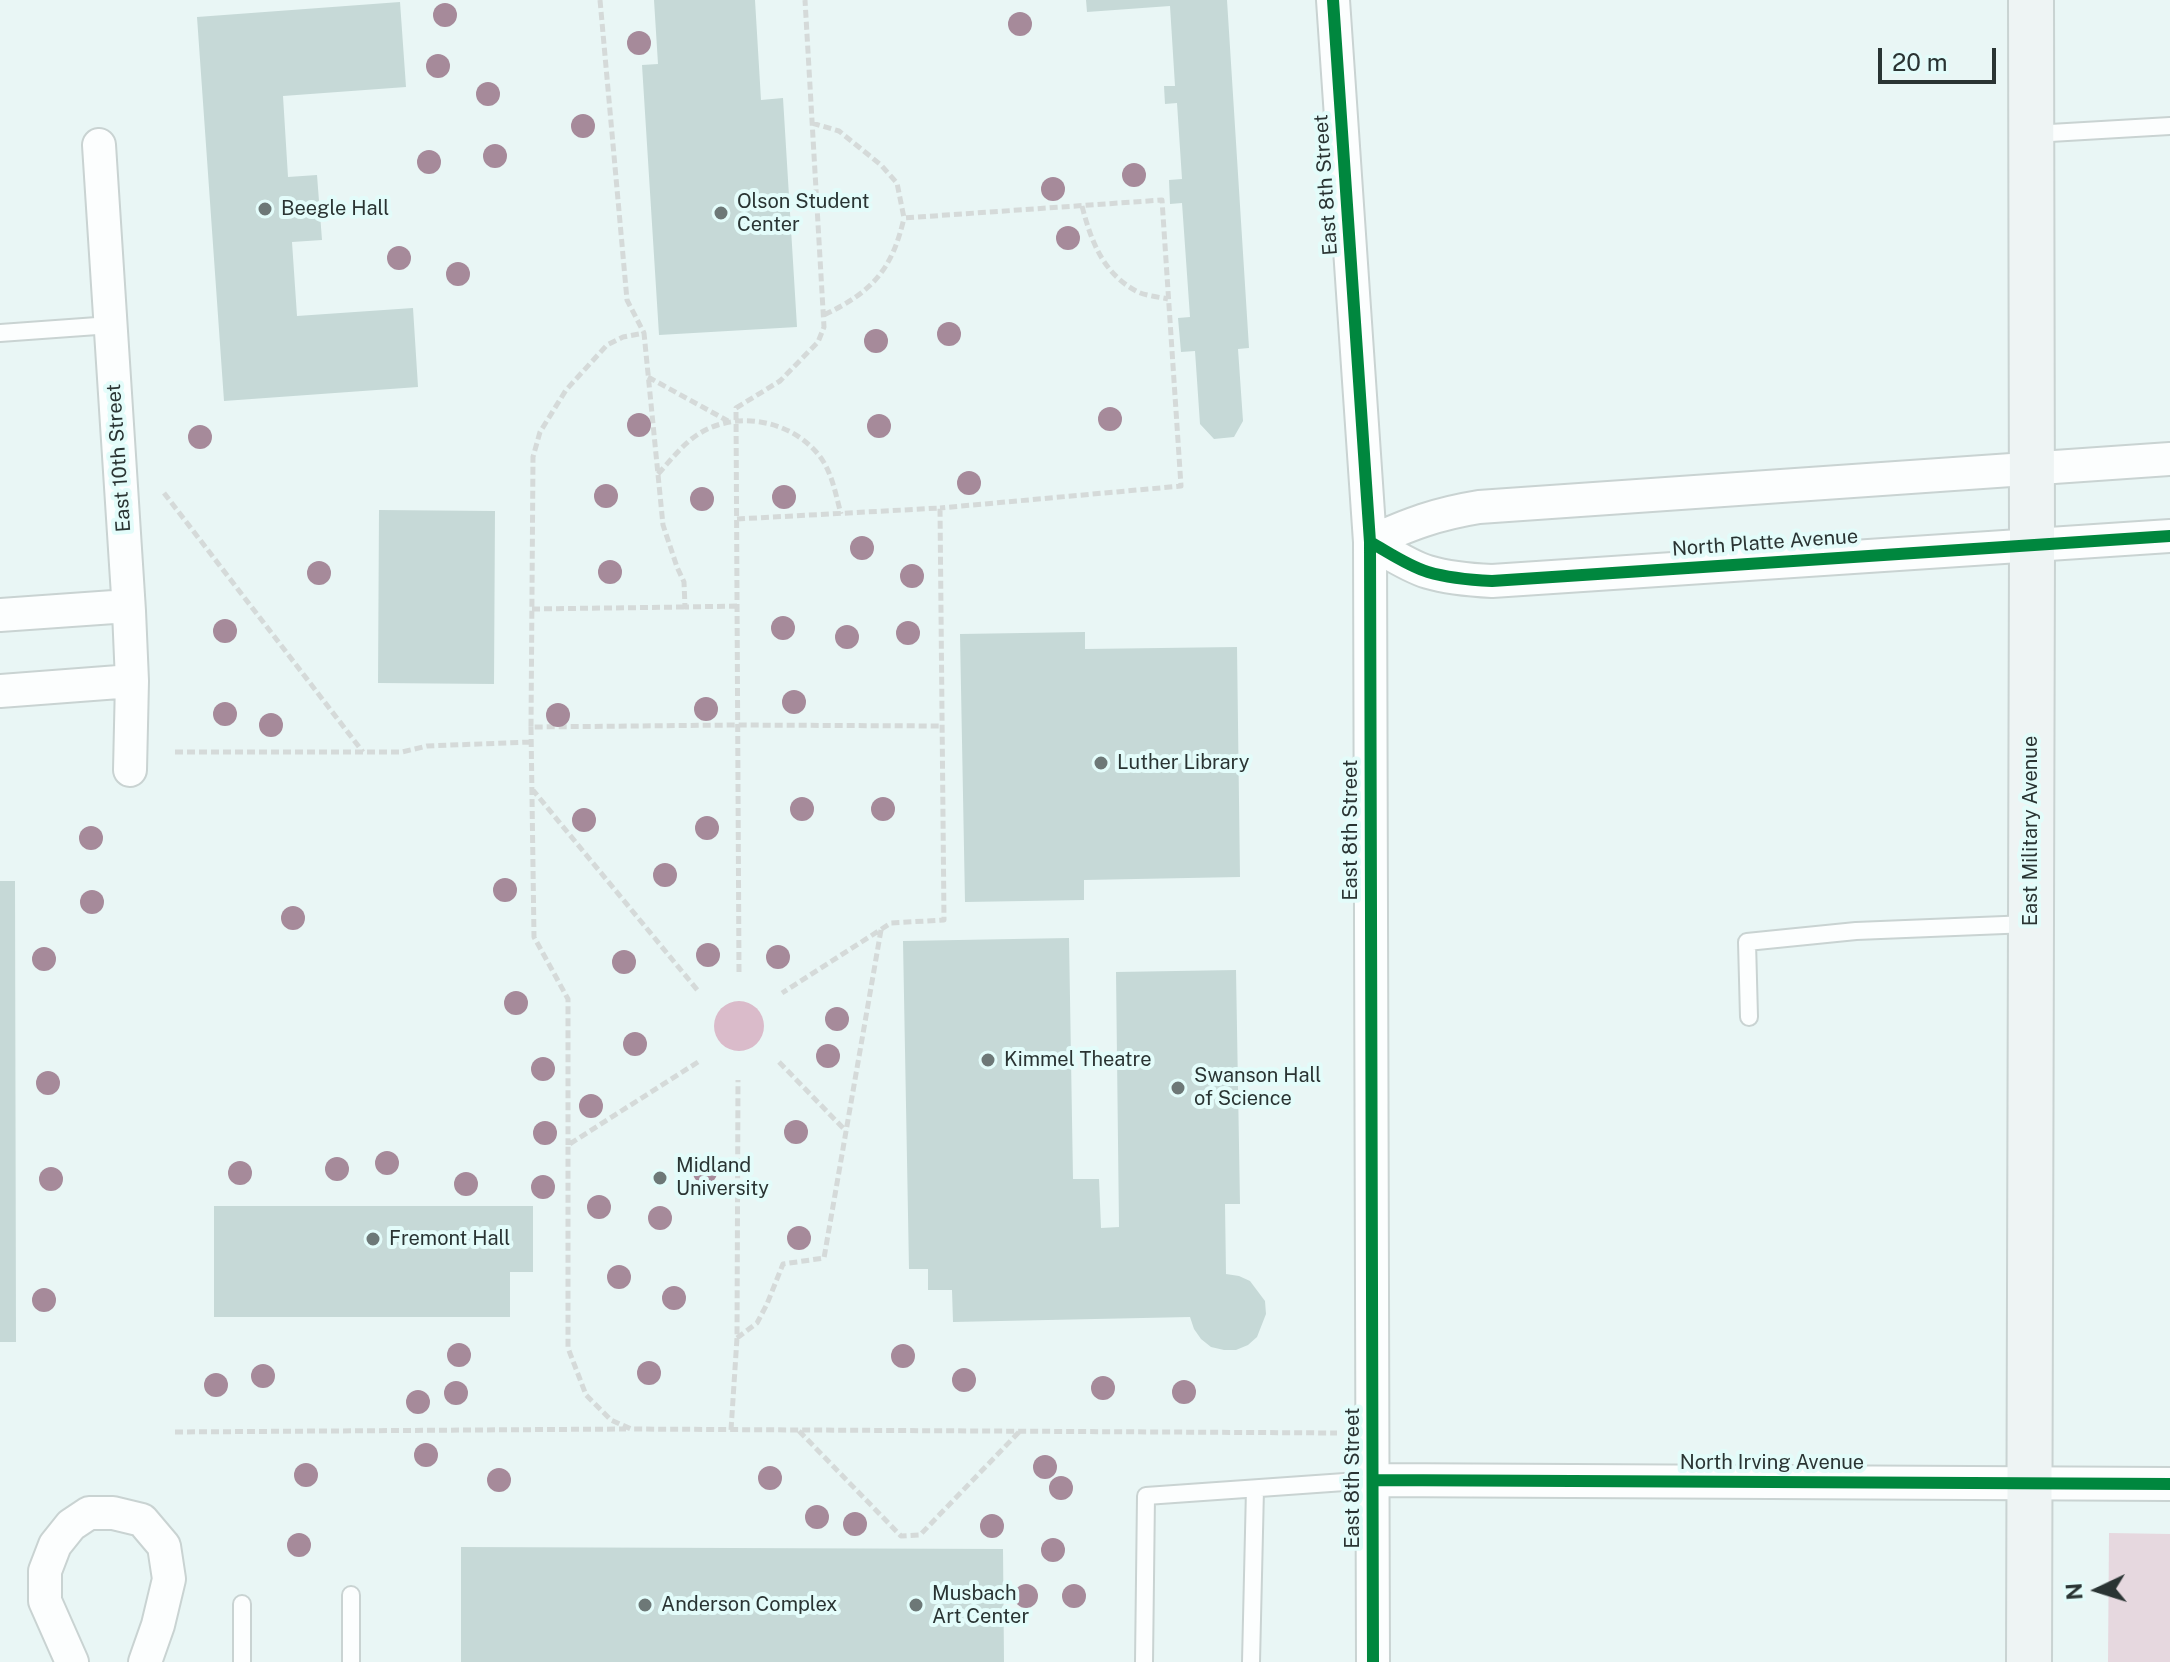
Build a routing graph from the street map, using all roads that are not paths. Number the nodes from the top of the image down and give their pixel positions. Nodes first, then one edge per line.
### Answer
1 (1333, 0) edge
2 (2031, 0) edge
3 (2170, 126) edge
4 (2032, 135) junction
5 (99, 145) dead end
6 (111, 325) junction
7 (1, 333) edge
8 (2170, 459) edge
9 (2031, 470) junction
10 (2170, 536) edge
11 (1370, 542) junction
12 (2032, 546) junction
13 (128, 606) junction
14 (0, 615) edge
15 (132, 681) junction
16 (0, 691) edge
17 (130, 770) dead end
18 (2031, 924) junction
19 (1749, 1017) dead end
20 (1373, 1480) junction
21 (2170, 1484) edge
22 (2029, 1485) junction
23 (1255, 1489) junction
24 (351, 1595) dead end
25 (242, 1604) dead end
26 (72, 1662) edge
27 (145, 1662) edge
28 (242, 1662) edge
29 (351, 1662) edge
30 (1144, 1662) edge
31 (1251, 1662) edge
32 (1373, 1662) edge
33 (2029, 1662) edge

1 - 11 street, East 8th Street
2 - 4 main road, East Military Avenue
3 - 4 lane
4 - 9 main road, East Military Avenue
5 - 6 street, East 10th Street
6 - 7 lane
6 - 13 street, East 10th Street
8 - 9 street
9 - 11 street
9 - 12 main road, East Military Avenue
10 - 12 street, North Platte Avenue
11 - 12 street, North Platte Avenue
11 - 20 street, East 8th Street
12 - 18 main road, East Military Avenue
13 - 14 street
13 - 15 street, East 10th Street
15 - 16 street
15 - 17 street, East 10th Street
18 - 19 lane
18 - 22 main road, East Military Avenue
20 - 22 street, North Irving Avenue
20 - 23 lane
20 - 32 street, East 8th Street
21 - 22 street, North Irving Avenue
22 - 33 main road, East Military Avenue
23 - 30 lane
23 - 31 lane
24 - 29 lane
25 - 28 lane
26 - 27 street

